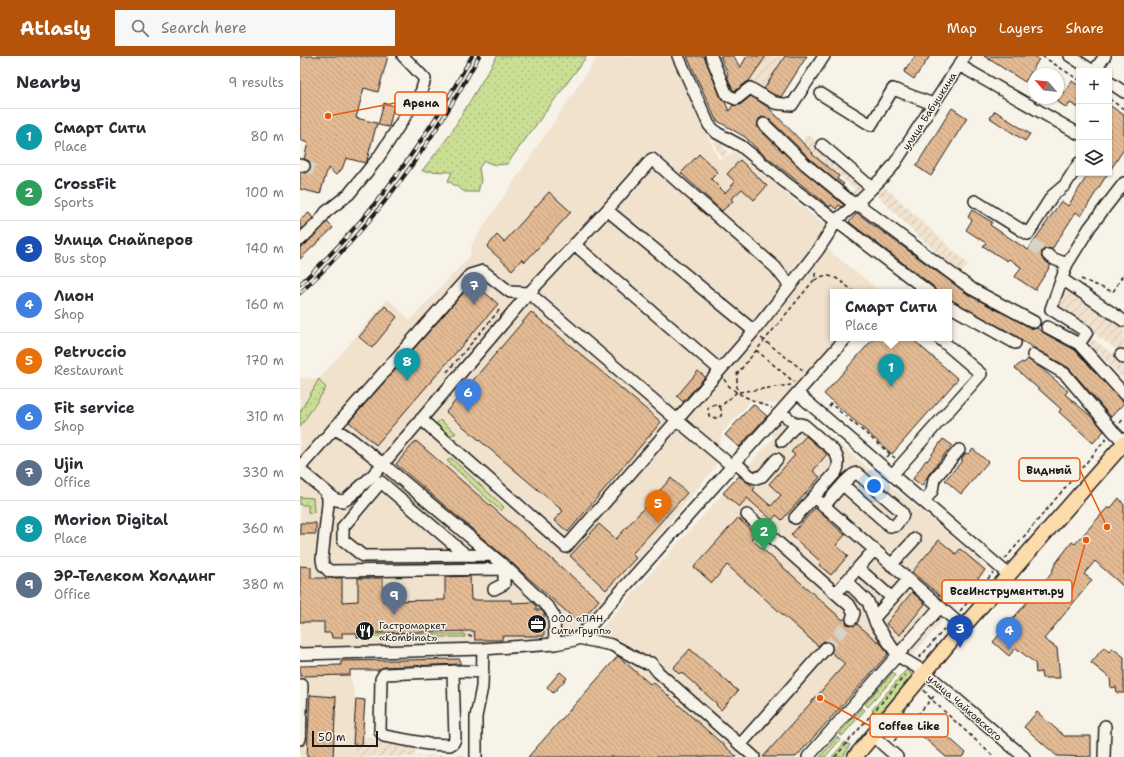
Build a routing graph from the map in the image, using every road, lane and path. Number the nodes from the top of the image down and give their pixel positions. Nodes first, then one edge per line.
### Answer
1 (402, 56) edge
2 (678, 56) edge
3 (711, 56) edge
4 (824, 56) edge
5 (1042, 56) edge
6 (1070, 56) edge
7 (1105, 56) edge
8 (962, 60) edge
9 (1089, 68) edge
10 (1096, 68) edge
11 (1076, 78) edge
12 (1112, 84) edge
13 (1124, 92) edge
14 (821, 94) dead end
15 (1112, 101) edge
16 (933, 104) junction
17 (1124, 108) edge
18 (764, 124) dead end
19 (1076, 132) edge
20 (822, 144) dead end
21 (1076, 168) edge
22 (1124, 183) edge
23 (872, 188) junction
24 (975, 201) dead end
25 (854, 205) junction
26 (607, 210) junction
27 (836, 220) junction
28 (300, 240) edge
29 (574, 244) junction
30 (1048, 255) tunnel mouth
31 (817, 266) dead end
32 (1065, 272) junction
33 (1124, 273) edge
34 (814, 280) junction
35 (790, 286) junction
36 (850, 289) edge
37 (925, 289) edge
38 (530, 293) junction
39 (502, 308) dead end
40 (952, 308) edge
41 (1124, 321) edge
42 (1034, 322) dead end
43 (1047, 327) dead end
44 (754, 331) junction
45 (764, 340) junction
46 (843, 341) edge
47 (942, 341) edge
48 (1014, 343) dead end
49 (1080, 344) junction
50 (756, 350) junction
51 (1033, 354) dead end
52 (720, 370) junction
53 (446, 374) dead end
54 (812, 377) junction
55 (737, 392) junction
56 (797, 393) junction
57 (1124, 394) edge
58 (720, 407) junction
59 (780, 410) junction
60 (827, 410) dead end
61 (1124, 418) edge
62 (421, 420) junction
63 (677, 420) junction
64 (796, 425) junction
65 (334, 428) junction
66 (1113, 431) junction
67 (782, 441) dead end
68 (1124, 442) edge
69 (960, 450) dead end
70 (777, 459) dead end
71 (383, 464) junction
72 (734, 464) junction
73 (902, 464) junction
74 (300, 469) edge
75 (893, 474) junction
76 (843, 485) junction
77 (326, 493) junction
78 (814, 497) junction
79 (424, 498) junction
80 (924, 502) junction
81 (824, 506) junction
82 (414, 510) junction
83 (747, 514) dead end
84 (795, 518) dead end
85 (915, 539) dead end
86 (874, 550) junction
87 (466, 555) junction
88 (491, 555) junction
89 (394, 556) junction
90 (1002, 562) dead end
91 (891, 565) junction
92 (858, 568) junction
93 (506, 569) junction
94 (395, 570) junction
95 (1009, 575) junction
96 (908, 580) junction
97 (846, 581) junction
98 (494, 589) dead end
99 (836, 593) junction
100 (892, 598) junction
101 (940, 607) junction
102 (874, 618) junction
103 (852, 619) dead end
104 (963, 627) junction
105 (468, 636) dead end
106 (474, 636) dead end
107 (578, 638) junction
108 (555, 644) junction
109 (826, 648) tunnel mouth
110 (483, 649) junction
111 (300, 654) edge
112 (898, 656) junction
113 (452, 671) junction
114 (483, 672) junction
115 (925, 672) junction
116 (300, 684) edge
117 (922, 687) dead end
118 (938, 692) dead end
119 (931, 699) junction
120 (1105, 726) dead end
121 (873, 736) junction
122 (300, 739) edge
123 (740, 745) junction
124 (887, 749) junction
125 (476, 757) edge
126 (754, 757) edge
127 (808, 757) edge
128 (855, 757) edge
129 (897, 757) edge
130 (994, 757) edge
131 (1024, 757) edge
132 (1104, 757) edge

1 - 28 street
2 - 27 street
3 - 4 street
5 - 11 path
6 - 9 street
7 - 10 street
8 - 16 street, улица Бабушкина
8 - 19 street
12 - 13 street
14 - 16 street
15 - 17 path
16 - 23 street, улица Бабушкина
18 - 25 street
20 - 23 street
21 - 24 street
22 - 32 street
23 - 25 street, улица Бабушкина
25 - 27 street, улица Бабушкина
25 - 42 street
26 - 29 street
26 - 35 street
26 - 44 street
27 - 35 street
27 - 37 street
29 - 38 street
29 - 52 street
30 - 32 street
31 - 34 path
32 - 33 path
32 - 41 street
32 - 49 street
34 - 36 path
34 - 45 path
35 - 44 street
38 - 62 street
38 - 63 street
38 - 65 street
39 - 53 path
40 - 48 street
43 - 49 street
44 - 45 path
44 - 52 street
45 - 50 path
45 - 54 path
46 - 54 street
47 - 73 street
49 - 57 street
50 - 55 path
50 - 55 path
51 - 66 street
52 - 55 path
52 - 63 street
54 - 56 street
55 - 58 path
55 - 59 path
56 - 59 street
56 - 75 street
58 - 58 path
59 - 64 street
59 - 72 street
60 - 73 path
61 - 66 path
62 - 63 street
62 - 71 street
63 - 72 street
64 - 67 street
64 - 78 street
65 - 71 street
65 - 74 street
66 - 68 street
66 - 90 path
68 - 95 main road
69 - 80 street
70 - 72 street
71 - 77 street
71 - 79 street
72 - 107 street
73 - 75 street
74 - 77 street
75 - 80 street
76 - 76 street
76 - 81 street
77 - 94 street
78 - 81 street
78 - 84 street
79 - 82 street
79 - 88 street
80 - 95 street
81 - 86 street
82 - 87 street
82 - 89 street
83 - 99 street
85 - 91 street
86 - 91 street
86 - 92 street
87 - 88 street
87 - 89 street
88 - 93 street
89 - 94 street
91 - 96 street
92 - 97 street
92 - 100 street
93 - 94 street
93 - 98 street
93 - 108 street
95 - 104 main road
96 - 100 street
96 - 101 street
97 - 99 street
97 - 102 street
99 - 103 street
100 - 102 street
101 - 104 street
101 - 112 street
102 - 112 street
104 - 115 main road
105 - 106 path
107 - 108 street
107 - 123 street
108 - 110 street
109 - 123 street
110 - 111 street
110 - 114 street
112 - 115 street, улица Чайковского
112 - 127 street
113 - 113 street
113 - 114 street
114 - 125 street
115 - 121 main road
115 - 131 street, улица Чайковского
116 - 122 street
117 - 119 path
118 - 119 path
119 - 124 path
119 - 130 path
120 - 132 street
121 - 124 street
121 - 128 main road
123 - 126 street
124 - 129 street

